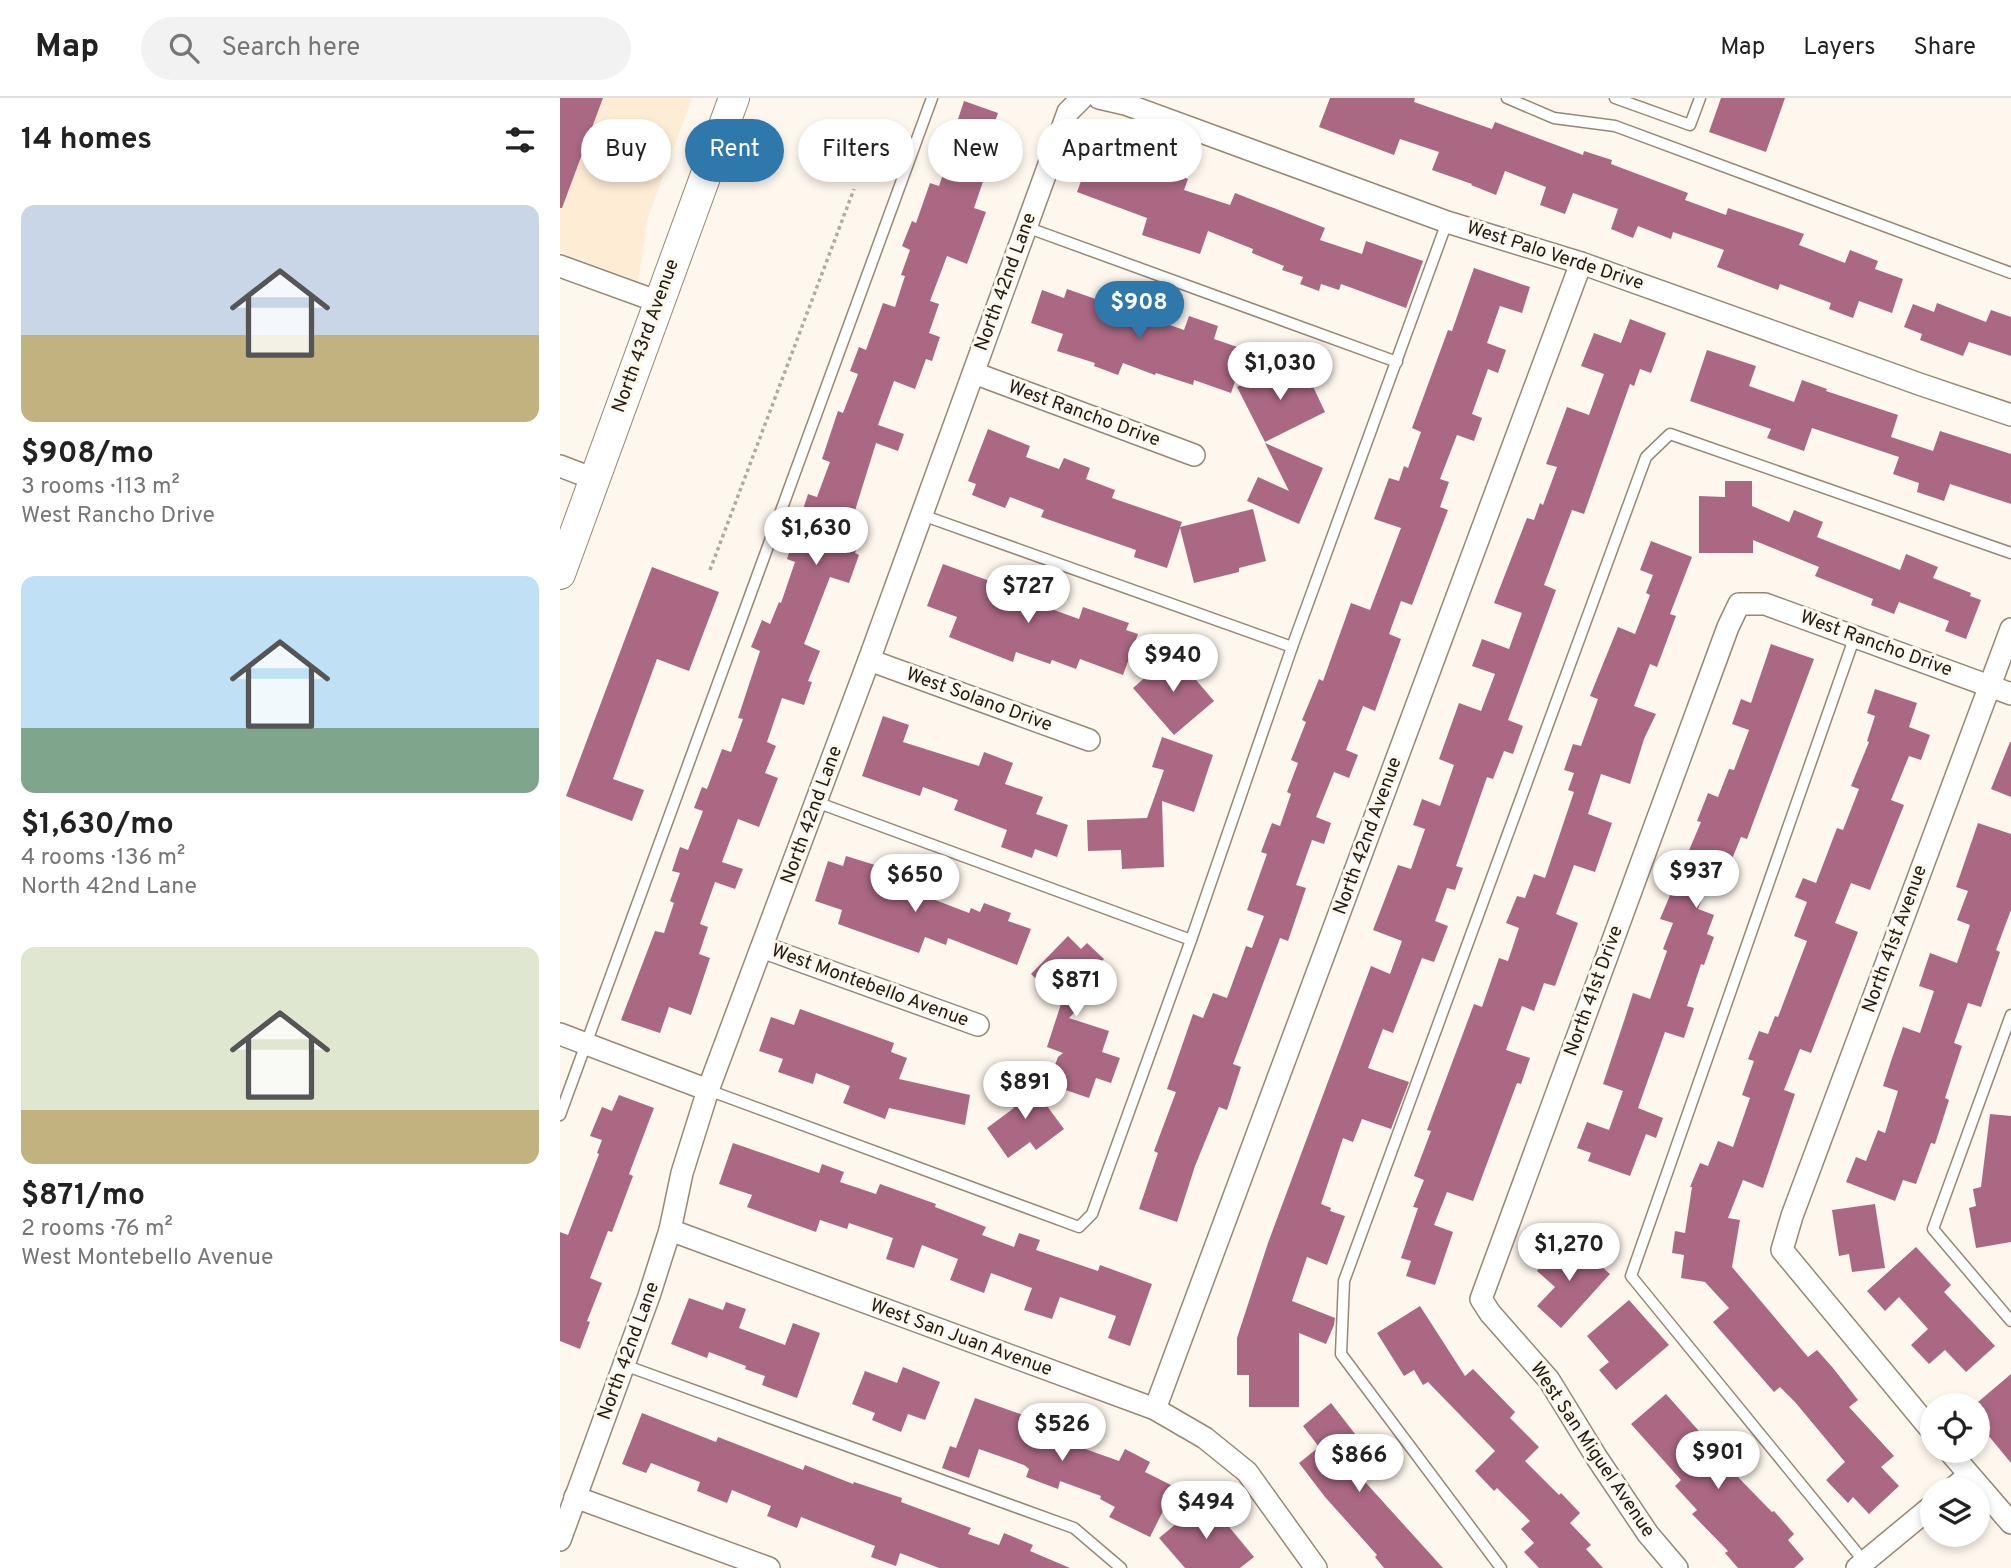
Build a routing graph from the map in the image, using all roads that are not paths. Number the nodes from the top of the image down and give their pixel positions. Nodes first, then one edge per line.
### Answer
1 (734, 98) edge
2 (932, 98) edge
3 (1082, 98) edge
4 (1099, 98) edge
5 (1507, 98) edge
6 (1615, 98) edge
7 (1700, 98) edge
8 (1447, 222) junction
9 (1026, 227) junction
10 (1581, 263) junction
11 (560, 266) edge
12 (2011, 273) edge
13 (659, 302) junction
14 (1397, 362) junction
15 (974, 373) junction
16 (2011, 415) edge
17 (1194, 455) dead end
18 (560, 466) edge
19 (594, 478) junction
20 (922, 515) junction
21 (2011, 553) edge
22 (560, 574) edge
23 (1739, 604) joint
24 (2011, 629) edge
25 (1855, 636) junction
26 (1292, 646) junction
27 (869, 660) junction
28 (1989, 685) junction
29 (2011, 694) edge
30 (1089, 740) dead end
31 (816, 802) junction
32 (1191, 940) junction
33 (762, 947) junction
34 (2011, 1015) edge
35 (978, 1025) dead end
36 (560, 1034) edge
37 (586, 1044) junction
38 (708, 1090) junction
39 (560, 1115) edge
40 (670, 1230) junction
41 (1481, 1299) joint
42 (2011, 1321) edge
43 (624, 1365) junction
44 (1155, 1409) junction
45 (1920, 1416) edge
46 (1959, 1463) edge
47 (1969, 1475) junction
48 (1967, 1477) edge
49 (576, 1497) junction
50 (1920, 1516) edge
51 (2011, 1523) edge
52 (560, 1540) edge
53 (1863, 1566) edge
54 (769, 1568) edge
55 (1121, 1568) edge
56 (1316, 1568) edge
57 (1501, 1568) edge
58 (1677, 1568) edge

1 - 13 main road, North 43rd Avenue
2 - 37 lane
3 - 9 street, North 42nd Lane
4 - 8 street, West Palo Verde Drive
5 - 12 lane
6 - 7 lane
8 - 10 street, West Palo Verde Drive
8 - 14 lane
9 - 14 lane
9 - 15 street, North 42nd Lane
10 - 16 street, West Palo Verde Drive
10 - 44 street, North 42nd Avenue
11 - 13 street
13 - 19 main road, North 43rd Avenue
14 - 26 lane
15 - 17 street, West Rancho Drive
15 - 20 street, North 42nd Lane
18 - 19 street
19 - 22 main road, North 43rd Avenue
20 - 26 lane
20 - 27 street, North 42nd Lane
21 - 57 lane
23 - 25 street, West Rancho Drive
23 - 41 street, North 41st Drive
24 - 28 street, North 41st Avenue
25 - 28 street, West Rancho Drive
25 - 53 lane
26 - 32 lane
27 - 30 street, West Solano Drive
27 - 31 street, North 42nd Lane
28 - 29 street, West Rancho Drive
28 - 45 street, North 41st Avenue
31 - 32 lane
31 - 33 street, North 42nd Lane
32 - 38 lane
33 - 35 street, West Montebello Avenue
33 - 38 street, North 42nd Lane
34 - 42 lane
36 - 37 street
37 - 38 street
37 - 39 lane
38 - 40 street, North 42nd Lane
40 - 43 street, North 42nd Lane
40 - 44 street, West San Juan Avenue
41 - 58 street, West San Miguel Avenue
43 - 49 street, North 42nd Lane
43 - 55 lane
44 - 56 street, West San Juan Avenue
46 - 47 street
47 - 48 street
47 - 51 street
49 - 52 street, North 42nd Lane
49 - 54 street
50 - 53 street

